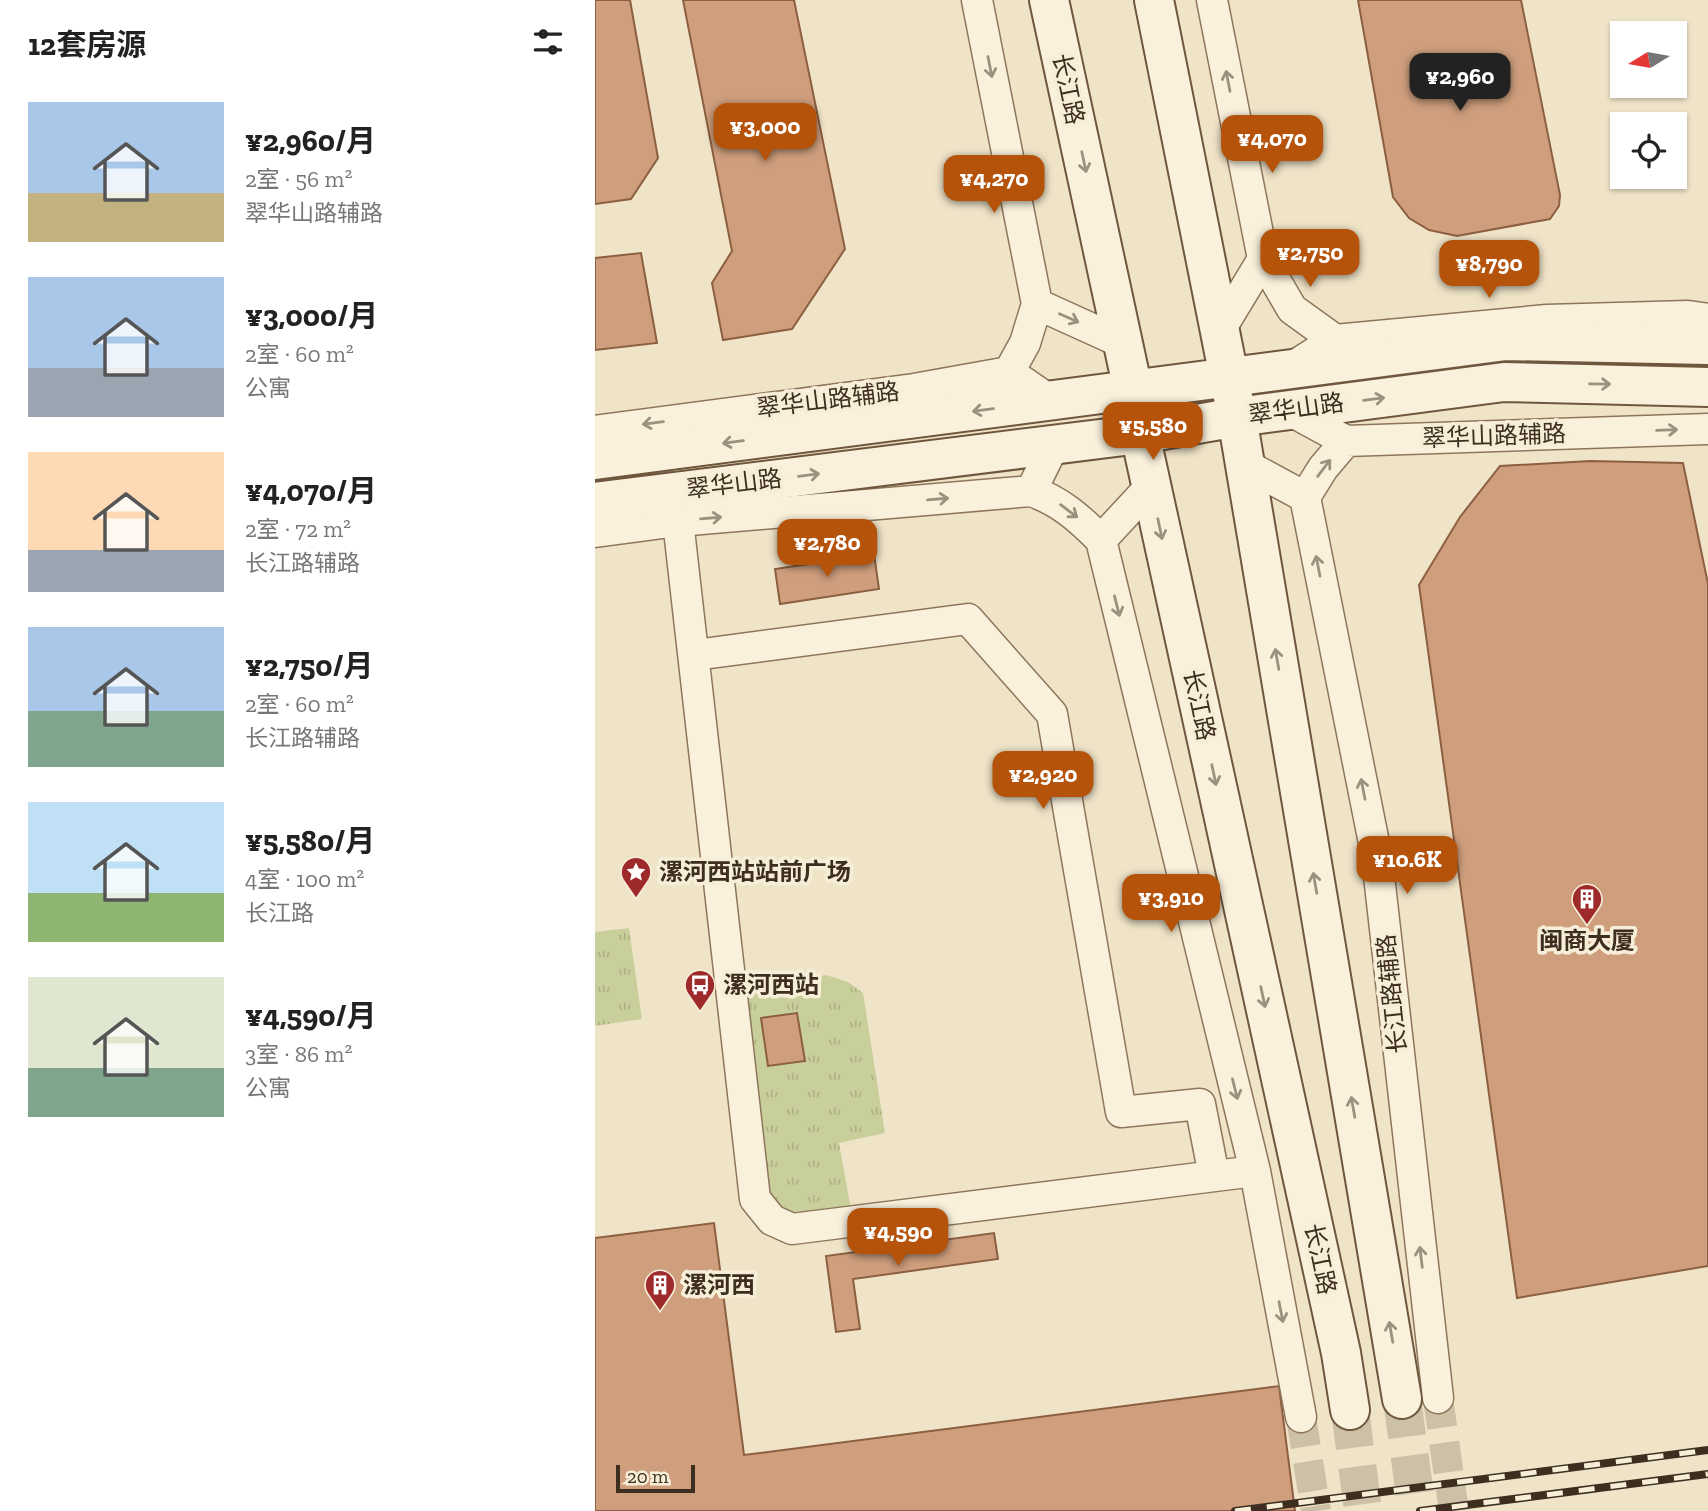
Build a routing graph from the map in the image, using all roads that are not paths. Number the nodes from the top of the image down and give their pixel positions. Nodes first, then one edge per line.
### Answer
1 (977, 0) edge
2 (1049, 0) edge
3 (1154, 0) edge
4 (1212, 0) edge
5 (1263, 259) junction
6 (1037, 304) junction
7 (1708, 319) edge
8 (1220, 330) junction
9 (1335, 340) junction
10 (1123, 343) junction
11 (1708, 345) edge
12 (1290, 369) junction
13 (1009, 372) junction
14 (1229, 375) junction
15 (1708, 387) edge
16 (1133, 390) junction
17 (1051, 401) junction
18 (1289, 410) junction
19 (1237, 417) junction
20 (1708, 429) edge
21 (595, 431) edge
22 (1140, 435) junction
23 (1346, 441) junction
24 (1054, 445) junction
25 (595, 460) edge
26 (1244, 464) junction
27 (1151, 486) junction
28 (1031, 491) junction
29 (1305, 497) junction
30 (595, 502) edge
31 (678, 521) junction
32 (595, 532) edge
33 (1101, 540) junction
34 (695, 655) junction
35 (1255, 1171) junction
36 (1214, 1176) junction
37 (1420, 1398) joint
38 (1349, 1410) tunnel mouth
39 (1301, 1417) tunnel mouth

1 -> 6 street
2 -> 10 main road, 长江路
3 - 8 main road
5 -> 4 street
5 - 8 street
5 - 9 street
6 -> 10 street
6 - 13 street
7 - 9 street
8 - 14 main road
9 - 12 street
10 - 16 main road, 长江路
11 - 12 main road, 翠华山路
12 - 14 main road, 翠华山路
13 - 17 street
13 -> 21 street, 翠华山路辅路
14 - 16 main road, 翠华山路
14 - 19 main road
18 -> 15 main road, 翠华山路
16 - 17 main road, 翠华山路
16 - 22 main road, 长江路
17 -> 25 main road, 翠华山路
18 - 19 main road, 翠华山路
18 - 23 street
19 - 22 main road, 翠华山路
19 - 26 main road
23 -> 20 street, 翠华山路辅路
22 - 24 main road, 翠华山路
22 - 27 main road, 长江路
29 -> 23 street
24 - 28 street
30 -> 24 main road, 翠华山路
26 - 29 street
37 -> 26 main road
27 - 33 street
27 -> 38 main road, 长江路
31 -> 28 street
28 -> 33 street
37 -> 29 street, 长江路辅路
31 - 32 street
31 - 34 street
33 -> 35 street
34 - 36 street
34 - 36 street
35 - 36 street
35 -> 39 street

